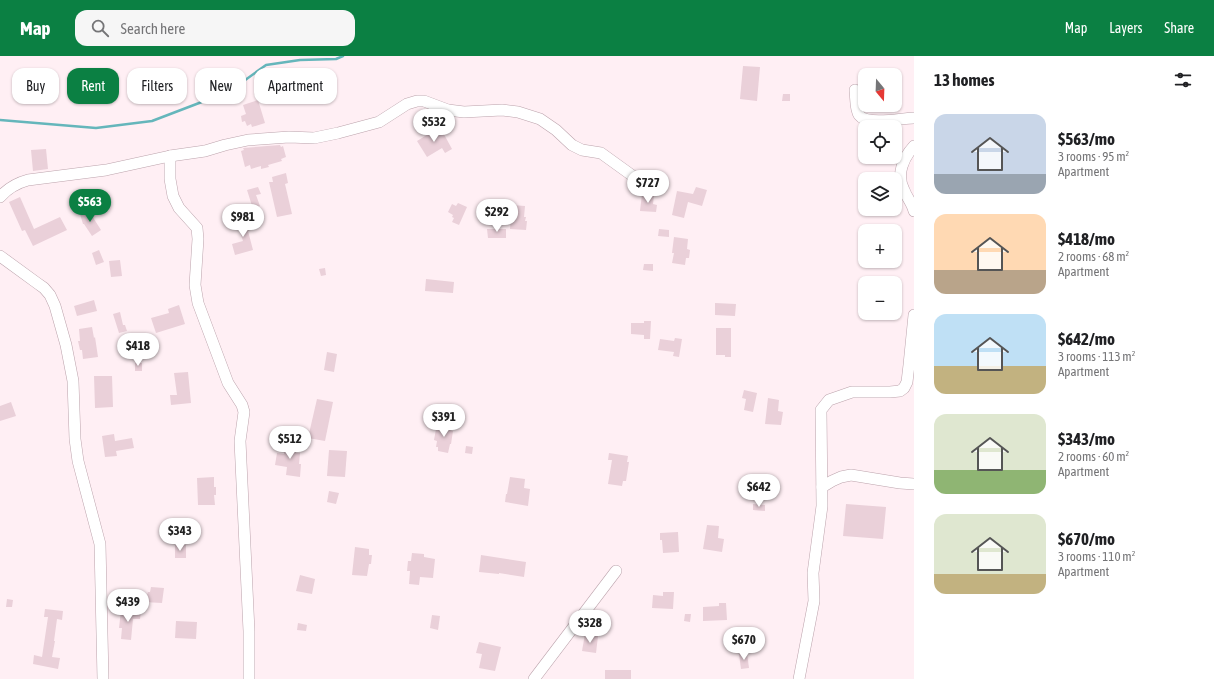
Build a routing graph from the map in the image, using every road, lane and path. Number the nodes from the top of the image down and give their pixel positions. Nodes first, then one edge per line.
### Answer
1 (855, 90) dead end
2 (914, 118) edge
3 (914, 146) edge
4 (170, 156) junction
5 (637, 179) dead end
6 (0, 196) edge
7 (914, 211) edge
8 (0, 256) edge
9 (914, 315) edge
10 (914, 484) edge
11 (822, 487) junction
12 (616, 571) dead end
13 (103, 679) edge
14 (249, 679) edge
15 (534, 679) edge
16 (799, 679) edge

1 - 2 street
3 - 7 street
4 - 5 street
4 - 6 street
4 - 14 street
8 - 13 street
9 - 11 street
10 - 11 street
11 - 16 street
12 - 15 street

